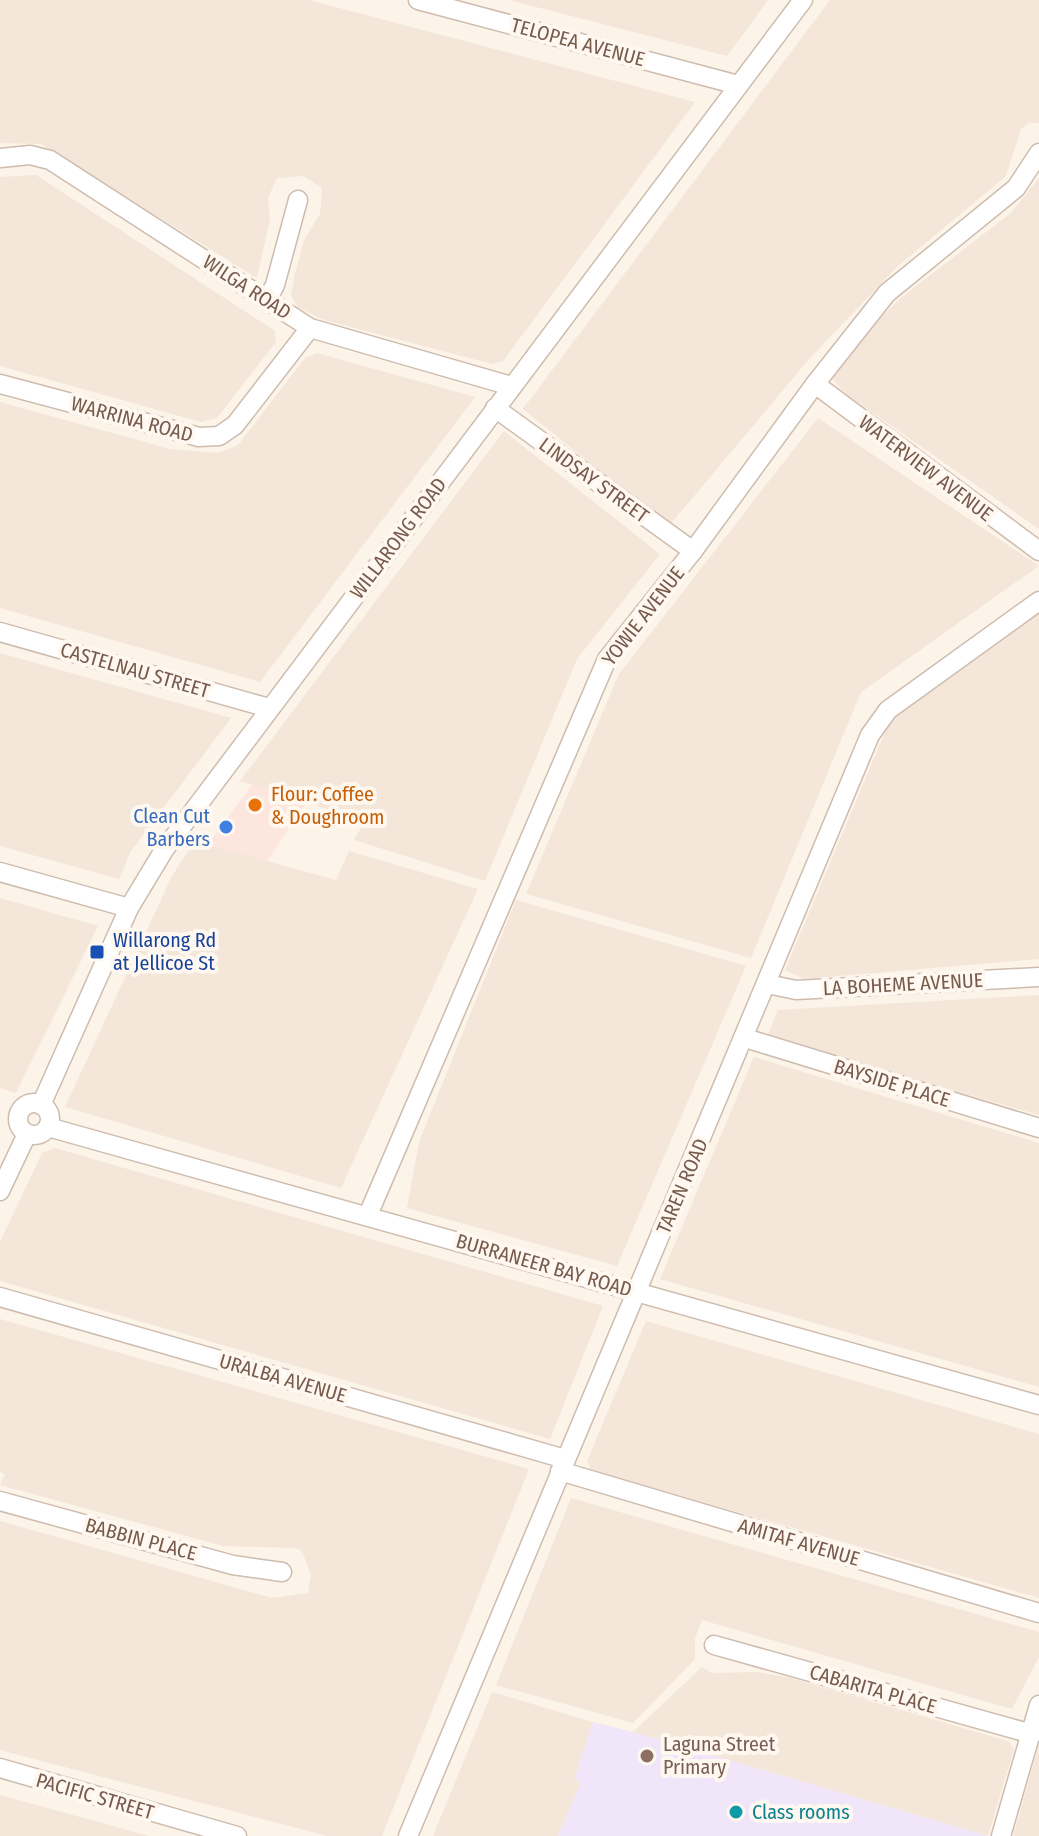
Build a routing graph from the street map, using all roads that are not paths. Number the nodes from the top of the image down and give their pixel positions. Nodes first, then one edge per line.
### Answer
1 (418, 0) edge
2 (803, 0) edge
3 (738, 85) junction
4 (1039, 153) edge
5 (0, 158) edge
6 (298, 200) dead end
7 (267, 300) junction
8 (310, 328) junction
9 (0, 384) edge
10 (815, 384) junction
11 (511, 386) junction
12 (495, 408) junction
13 (693, 551) junction
14 (1039, 551) edge
15 (1039, 601) edge
16 (0, 632) edge
17 (269, 708) junction
18 (0, 872) edge
19 (129, 908) junction
20 (1039, 977) edge
21 (767, 984) junction
22 (745, 1038) junction
23 (41, 1105) junction
24 (15, 1122) edge
25 (48, 1127) junction
26 (1039, 1128) edge
27 (0, 1191) edge
28 (368, 1215) junction
29 (637, 1291) junction
30 (0, 1297) edge
31 (1039, 1405) edge
32 (562, 1465) junction
33 (0, 1501) edge
34 (282, 1572) dead end
35 (1039, 1613) edge
36 (714, 1645) dead end
37 (1039, 1705) edge
38 (1032, 1734) junction
39 (0, 1768) edge
40 (237, 1836) edge
41 (408, 1836) edge
42 (1001, 1836) edge

1 - 3 street, TELOPEA AVENUE
2 - 3 street, WILLARONG ROAD
3 - 11 street, WILLARONG ROAD
4 - 10 street, YOWIE AVENUE
5 - 7 street, WILGA ROAD
6 - 7 street
7 - 8 street, WILGA ROAD
8 - 9 street, WARRINA ROAD
8 - 11 street, WILGA ROAD
10 - 13 street, YOWIE AVENUE
10 - 14 street, WATERVIEW AVENUE
11 - 12 street, WILLARONG ROAD
12 - 13 street, LINDSAY STREET
12 - 17 street, WILLARONG ROAD
13 - 28 street, YOWIE AVENUE
15 - 21 street, TAREN ROAD
16 - 17 street, CASTELNAU STREET
17 - 19 street, WILLARONG ROAD
18 - 19 street
19 - 23 street, WILLARONG ROAD
20 - 21 street, LA BOHEME AVENUE
21 - 22 street, TAREN ROAD
22 - 26 street, BAYSIDE PLACE
22 - 29 street, TAREN ROAD
23 - 24 street
23 - 25 street
24 - 25 street
24 - 27 street
25 - 28 street, BURRANEER BAY ROAD
28 - 29 street, BURRANEER BAY ROAD
29 - 31 street, BURRANEER BAY ROAD
29 - 32 street, TAREN ROAD
30 - 32 street, URALBA AVENUE
32 - 35 street, AMITAF AVENUE
32 - 41 street, TAREN ROAD
33 - 34 street, BABBIN PLACE
36 - 38 street, CABARITA PLACE
37 - 38 street
38 - 42 street
39 - 40 street, PACIFIC STREET

